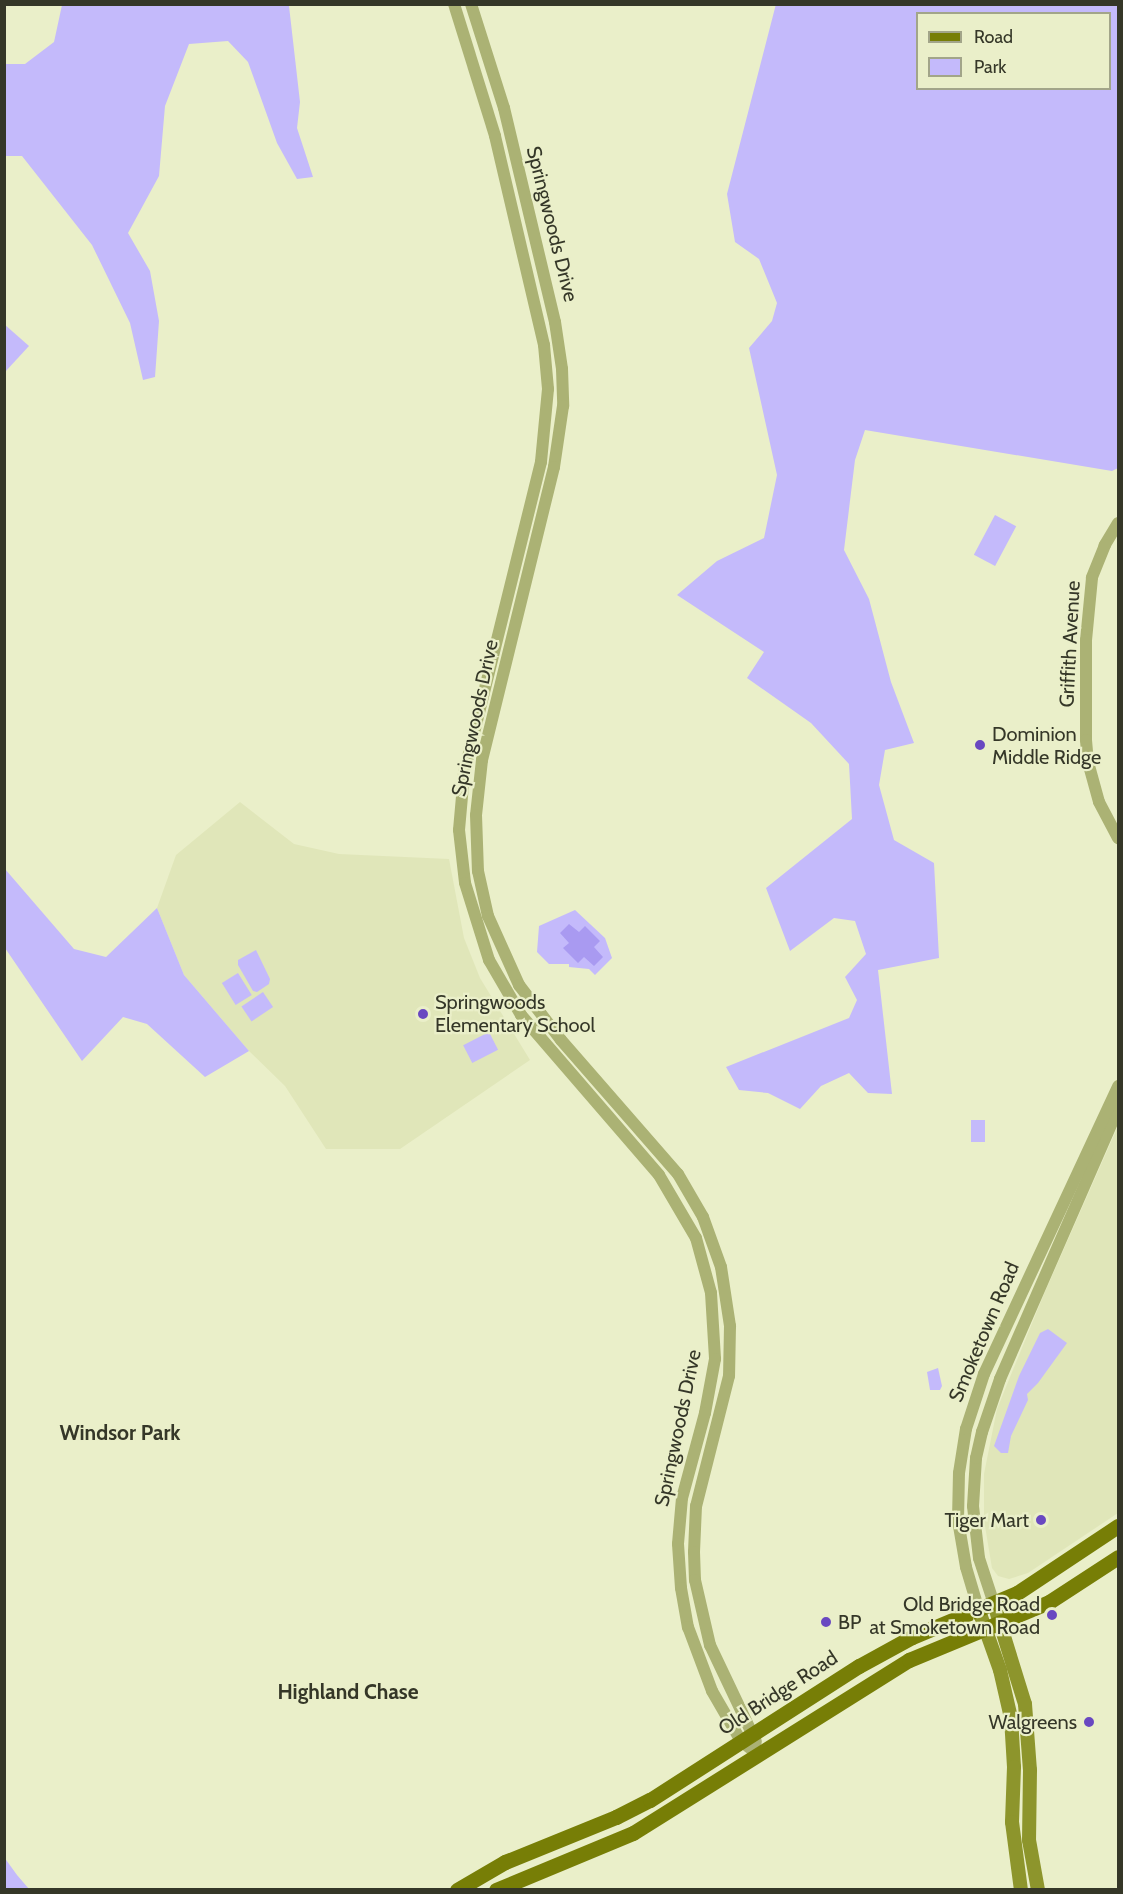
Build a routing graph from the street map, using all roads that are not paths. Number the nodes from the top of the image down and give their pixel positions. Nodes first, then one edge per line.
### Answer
1 (454, 4) edge
2 (471, 4) edge
3 (1119, 522) edge
4 (1119, 838) edge
5 (1119, 1086) edge
6 (1119, 1109) edge
7 (1119, 1526) edge
8 (1119, 1557) edge
9 (994, 1604) junction
10 (980, 1611) junction
11 (1001, 1623) junction
12 (986, 1629) junction
13 (750, 1744) junction
14 (457, 1890) edge
15 (496, 1890) edge
16 (1021, 1890) edge
17 (1038, 1890) edge

1 - 13 street, Springwoods Drive
2 - 13 street, Springwoods Drive
3 - 4 street, Griffith Avenue
5 - 10 street, Smoketown Road
6 - 9 street, Smoketown Road
7 - 9 main road, Old Bridge Road
8 - 11 main road, Old Bridge Road
9 - 10 main road, Old Bridge Road
9 - 11 main road, Smoketown Road
10 - 12 main road, Smoketown Road
10 - 13 main road, Old Bridge Road
11 - 12 main road, Old Bridge Road
11 - 17 main road, Smoketown Road
12 - 13 main road, Old Bridge Road
12 - 16 main road, Smoketown Road
13 - 14 main road, Old Bridge Road
13 - 15 main road, Old Bridge Road

